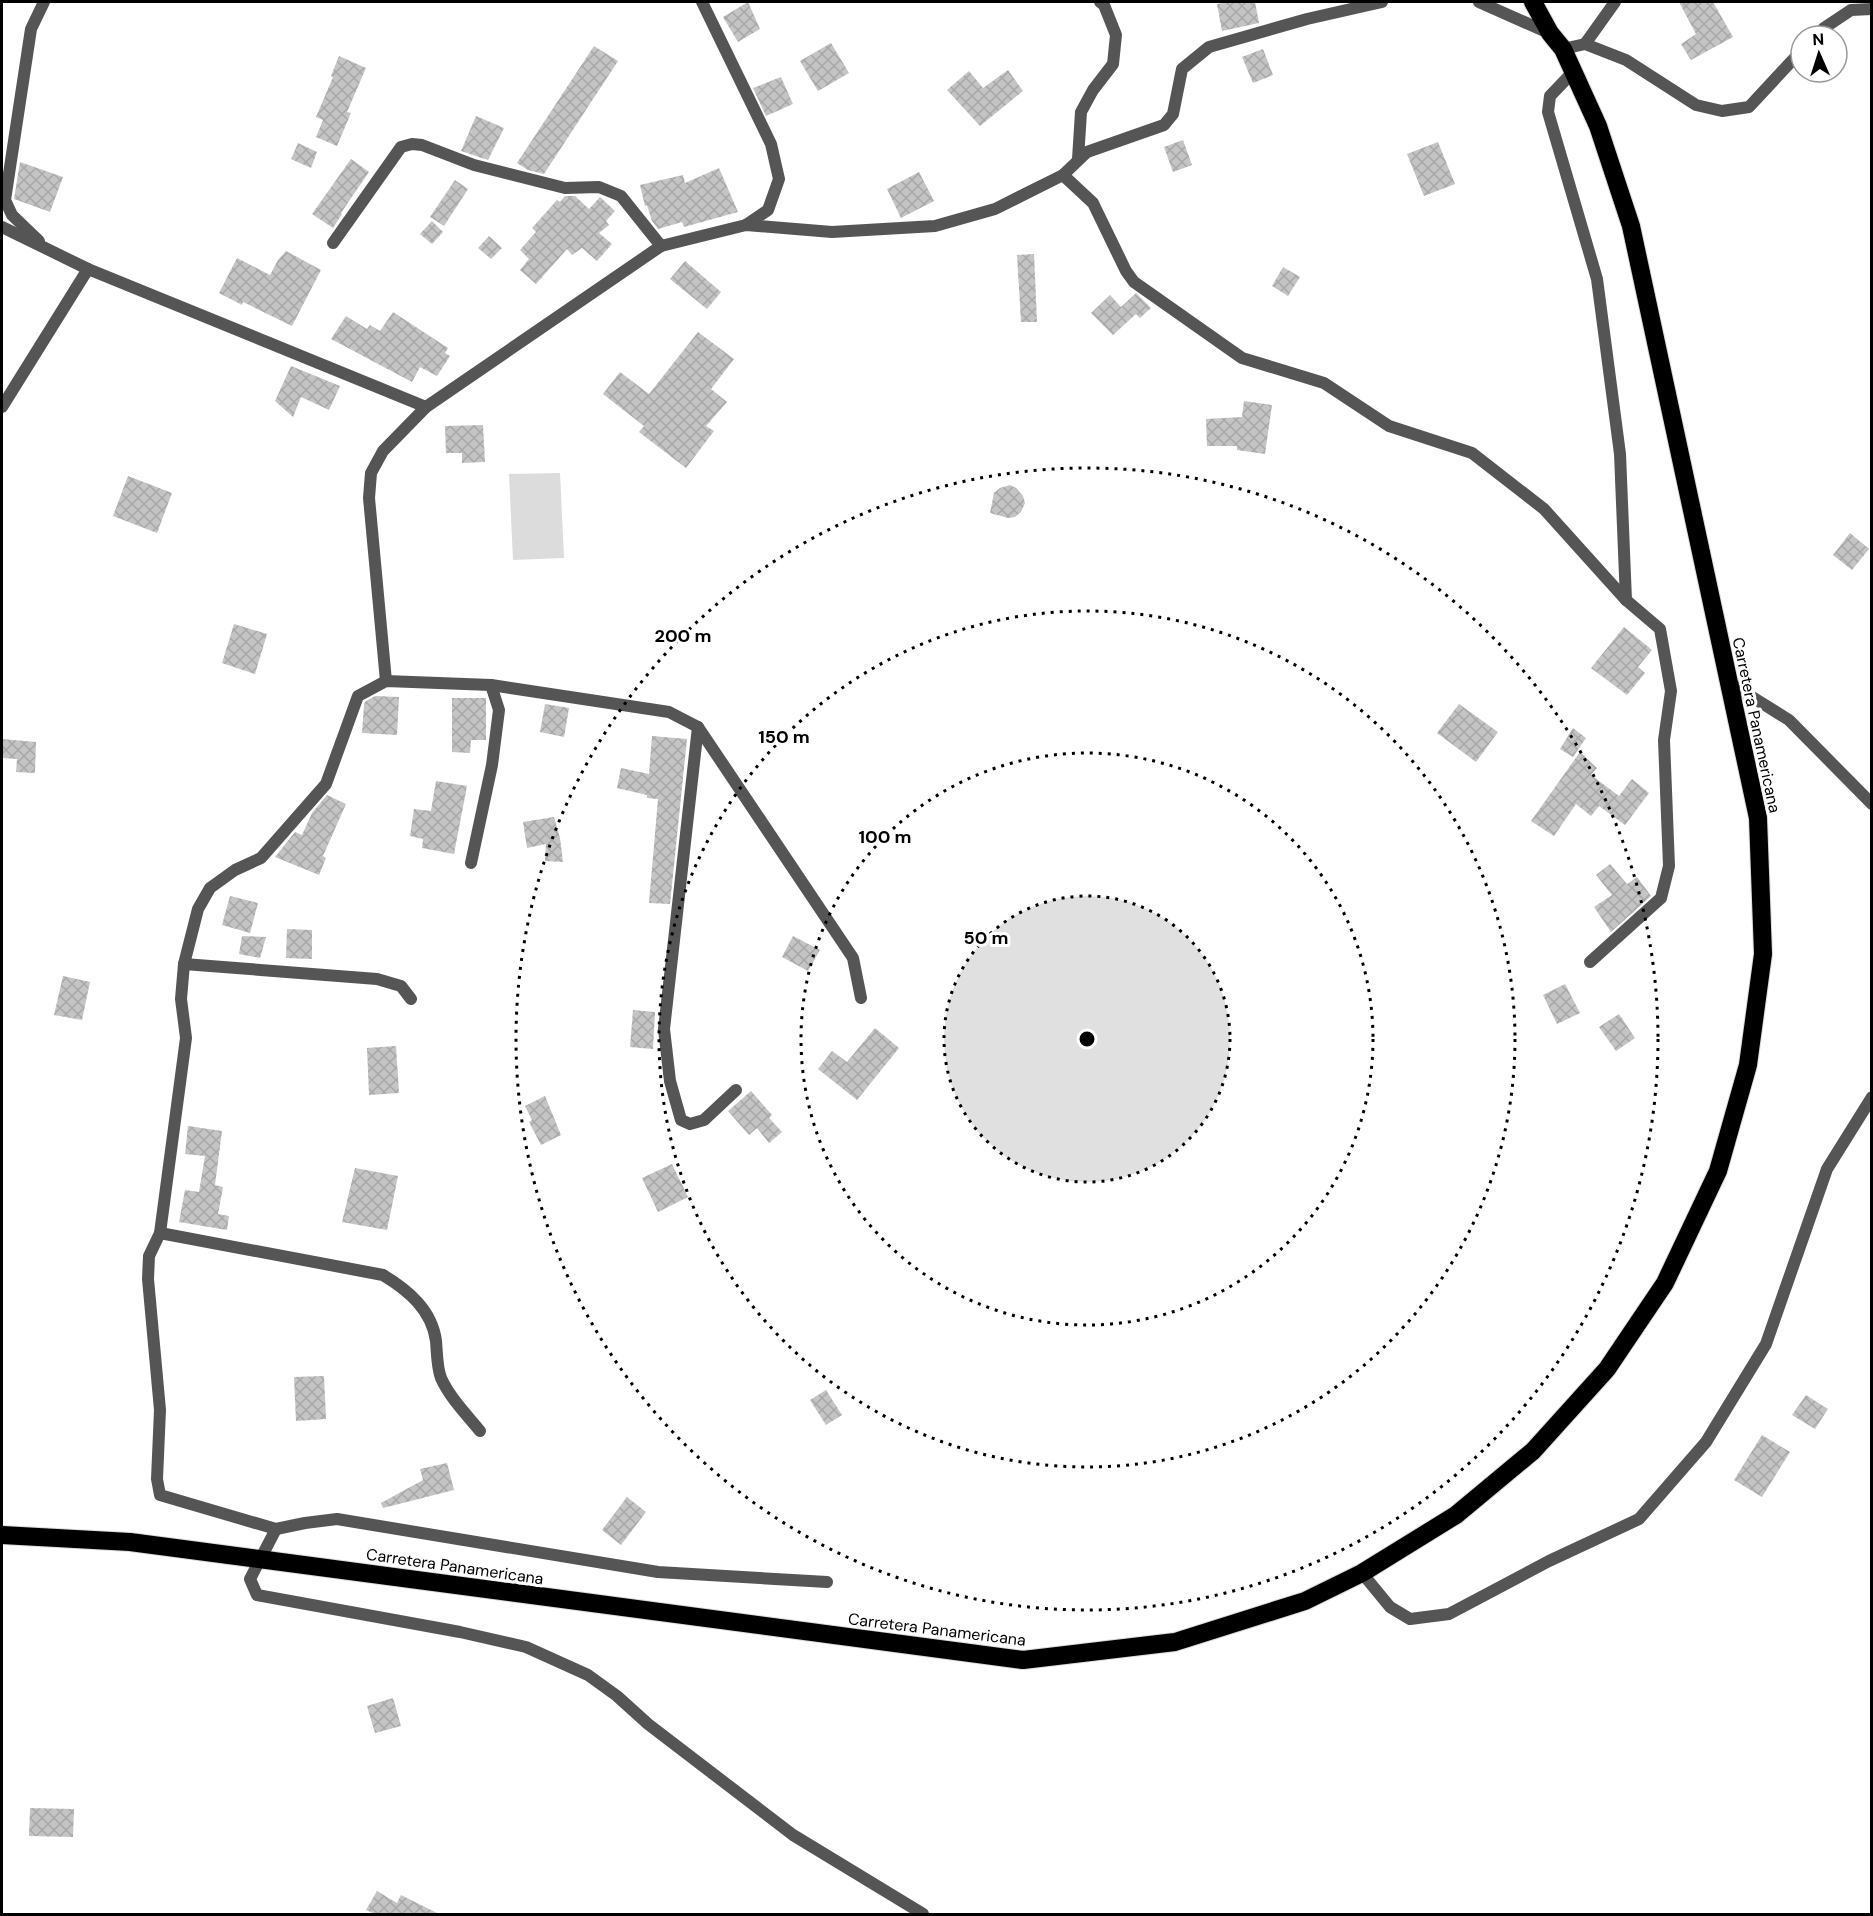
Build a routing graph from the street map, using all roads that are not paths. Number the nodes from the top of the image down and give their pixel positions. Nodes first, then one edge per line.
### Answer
1 (44, 2) edge
2 (1100, 2) edge
3 (1382, 2) edge
4 (1479, 2) edge
5 (1533, 2) edge
6 (1615, 2) edge
7 (706, 3) edge
8 (1872, 9) edge
9 (1830, 24) edge
10 (1550, 33) junction
11 (1585, 44) junction
12 (1563, 49) junction
13 (1789, 64) edge
14 (1573, 72) junction
15 (1078, 159) junction
16 (1063, 175) junction
17 (746, 225) junction
18 (2, 226) edge
19 (333, 243) dead end
20 (661, 246) junction
21 (48, 250) junction
22 (88, 269) junction
23 (426, 407) junction
24 (2, 408) edge
25 (1626, 600) junction
26 (386, 681) junction
27 (1728, 682) junction
28 (491, 685) junction
29 (698, 727) junction
30 (1872, 804) edge
31 (471, 862) dead end
32 (1590, 962) dead end
33 (184, 964) junction
34 (861, 998) dead end
35 (411, 999) dead end
36 (736, 1090) dead end
37 (1872, 1097) edge
38 (160, 1233) junction
39 (480, 1431) dead end
40 (276, 1530) junction
41 (2, 1534) edge
42 (258, 1560) junction
43 (1362, 1573) junction
44 (827, 1581) dead end
45 (923, 1914) edge

1 - 21 street
2 - 15 street
3 - 15 street
4 - 10 street
5 - 10 highway, Carretera Panamericana
6 - 11 street
7 - 17 street
8 - 9 street
10 - 12 highway, Carretera Panamericana
11 - 12 street
11 - 13 street
12 - 14 highway, Carretera Panamericana
14 - 25 street
14 - 27 highway, Carretera Panamericana
15 - 16 street
16 - 17 street
16 - 25 street
17 - 20 street
18 - 21 street
19 - 20 street
20 - 23 street
21 - 22 street
22 - 23 street
22 - 24 street
23 - 26 street
25 - 32 street
26 - 28 street
26 - 33 street
27 - 30 street
27 - 43 highway, Carretera Panamericana
28 - 29 street
28 - 31 street
29 - 34 street
29 - 36 street
33 - 35 street
33 - 38 street
37 - 43 street
38 - 39 street
38 - 40 street
40 - 42 street
40 - 44 street
41 - 42 highway, Carretera Panamericana
42 - 43 highway, Carretera Panamericana
42 - 45 street

